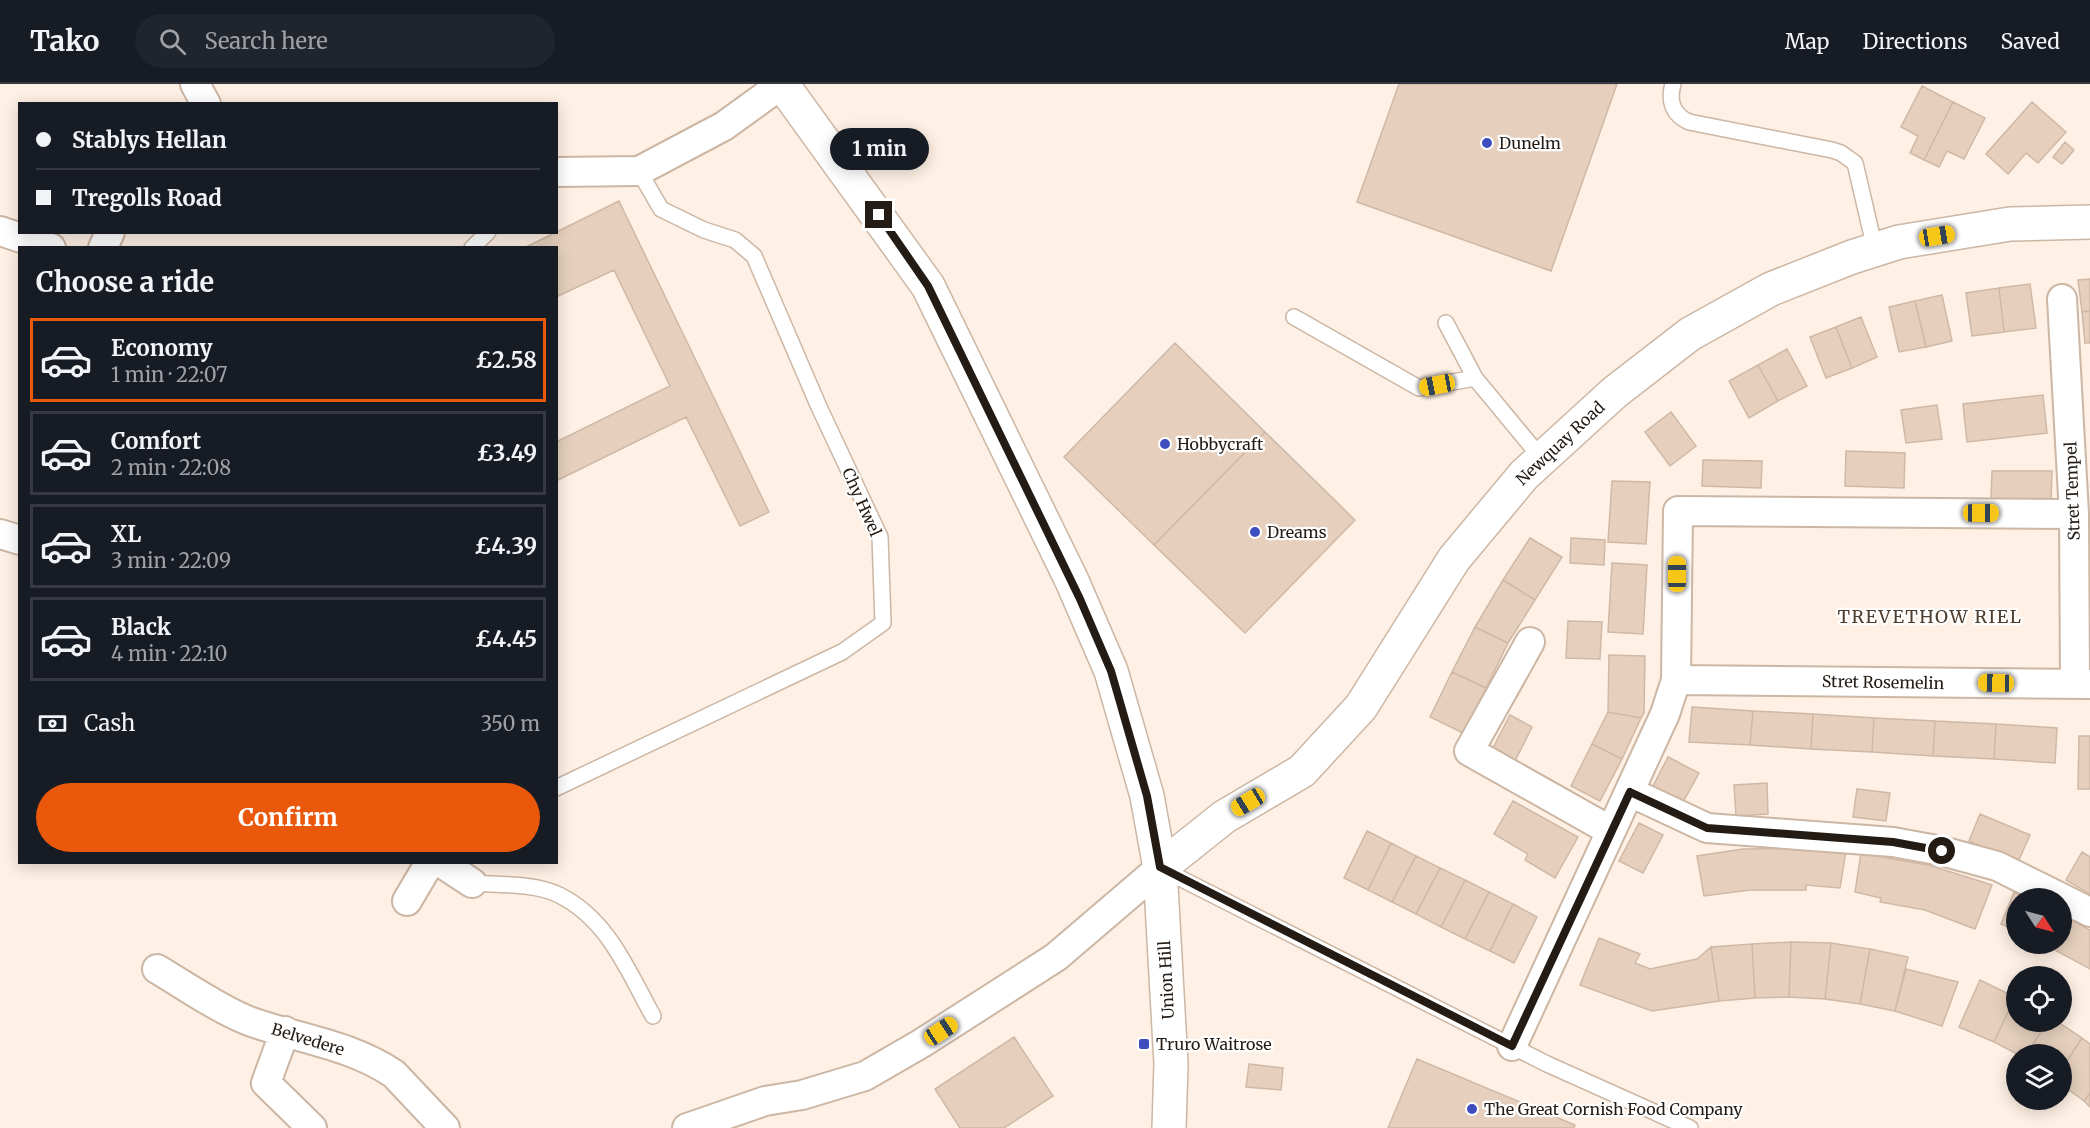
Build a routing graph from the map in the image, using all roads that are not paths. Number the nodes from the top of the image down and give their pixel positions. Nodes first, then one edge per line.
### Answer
1 (195, 84) edge
2 (782, 84) edge
3 (1673, 84) edge
4 (205, 102) edge
5 (639, 171) junction
6 (558, 172) edge
7 (2090, 222) edge
8 (0, 231) edge
9 (487, 234) edge
10 (45, 246) edge
11 (474, 246) edge
12 (1875, 249) junction
13 (2062, 299) dead end
14 (1294, 317) dead end
15 (1446, 323) dead end
16 (1475, 378) junction
17 (1542, 459) junction
18 (2074, 514) junction
19 (0, 534) edge
20 (18, 539) edge
21 (1530, 642) dead end
22 (1676, 680) junction
23 (2082, 683) edge
24 (558, 787) edge
25 (1630, 792) junction
26 (1611, 831) junction
27 (429, 864) edge
28 (443, 864) edge
29 (1160, 867) junction
30 (472, 883) joint
31 (408, 900) dead end
32 (2090, 912) edge
33 (157, 969) dead end
34 (653, 1016) dead end
35 (285, 1031) junction
36 (1512, 1046) junction
37 (312, 1128) edge
38 (445, 1128) edge
39 (687, 1128) edge
40 (1169, 1128) edge
41 (1690, 1128) edge

1 - 4 street
2 - 5 street
2 - 29 highway, Union Hill
3 - 12 lane
5 - 6 street
5 - 24 lane, Chy Hwel
7 - 12 highway, Newquay Road
8 - 10 street
9 - 11 lane
12 - 17 highway, Newquay Road
13 - 18 street, Stret Tempel
14 - 16 lane
15 - 16 lane
16 - 17 lane
17 - 29 highway, Newquay Road
18 - 22 street
18 - 23 street, Stret Tempel
19 - 20 street
21 - 26 street
22 - 23 street, Stret Rosemelin
22 - 25 street
25 - 26 street
25 - 32 street
26 - 36 street
27 - 31 street
28 - 30 street
29 - 36 lane
29 - 39 street
29 - 40 highway, Union Hill
30 - 34 lane
33 - 35 street, Belvedere
35 - 37 street
35 - 38 street, Belvedere
36 - 41 lane

